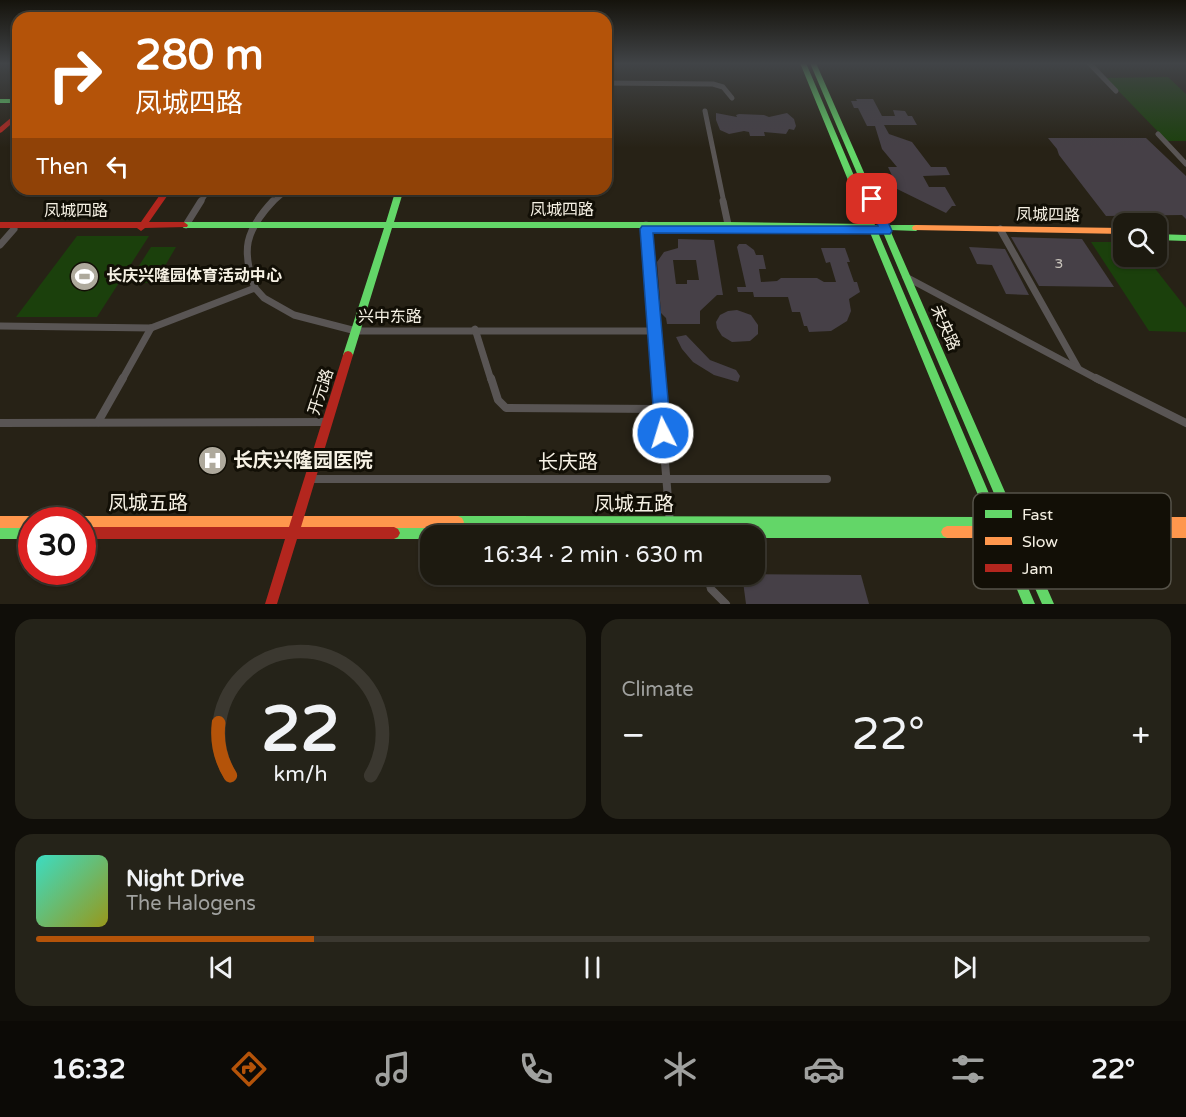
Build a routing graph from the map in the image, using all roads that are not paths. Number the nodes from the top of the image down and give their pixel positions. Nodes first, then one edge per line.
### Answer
1 (726, 91) edge
2 (814, 91) edge
3 (825, 91) edge
4 (732, 98) dead end
5 (705, 111) dead end
6 (12, 113) edge
7 (12, 120) edge
8 (0, 124) edge
9 (0, 131) edge
10 (1158, 134) dead end
11 (1186, 164) edge
12 (164, 195) edge
13 (205, 195) edge
14 (282, 195) edge
15 (398, 195) edge
16 (186, 225) junction
17 (0, 227) edge
18 (255, 227) junction
19 (646, 227) junction
20 (728, 227) junction
21 (141, 228) junction
22 (388, 228) junction
23 (885, 228) junction
24 (14, 229) junction
25 (873, 229) junction
26 (1001, 231) junction
27 (1113, 231) edge
28 (1167, 232) edge
29 (1186, 233) edge
30 (1113, 236) edge
31 (1167, 237) edge
32 (1186, 238) edge
33 (0, 245) edge
34 (906, 277) junction
35 (255, 288) junction
36 (0, 326) edge
37 (151, 328) junction
38 (475, 329) junction
39 (356, 331) junction
40 (656, 331) junction
41 (1079, 370) junction
42 (661, 409) junction
43 (98, 422) junction
44 (327, 422) junction
45 (0, 423) edge
46 (1186, 423) edge
47 (310, 479) junction
48 (668, 479) junction
49 (827, 479) dead end
50 (983, 493) edge
51 (1000, 493) edge
52 (0, 522) edge
53 (18, 522) edge
54 (96, 522) edge
55 (295, 522) junction
56 (670, 523) junction
57 (1171, 523) edge
58 (1186, 523) edge
59 (973, 528) edge
60 (973, 528) edge
61 (1171, 532) edge
62 (1186, 532) edge
63 (0, 533) edge
64 (18, 533) edge
65 (96, 533) edge
66 (765, 533) edge
67 (292, 534) junction
68 (420, 534) edge
69 (710, 585) edge
70 (1023, 589) edge
71 (1041, 589) edge
72 (271, 604) edge
73 (726, 604) edge
74 (1029, 604) edge
75 (1048, 604) edge

1 - 4 street
2 - 25 main road, 未央路
3 - 23 main road, 未央路
5 - 20 street
6 - 8 main road
7 - 9 main road
10 - 11 street
12 - 21 main road
13 - 16 street
14 - 18 street
15 - 22 main road, 开元路
16 - 18 main road, 凤城四路
16 - 21 main road, 凤城四路
17 - 21 main road, 凤城四路
17 - 24 main road, 凤城四路
18 - 21 main road, 凤城四路
18 - 22 main road, 凤城四路
18 - 35 street
19 - 20 main road, 凤城四路
19 - 22 main road, 凤城四路
19 - 40 street
20 - 25 main road, 凤城四路
21 - 24 main road, 凤城四路
22 - 39 main road, 开元路
23 - 25 main road, 凤城四路
23 - 26 main road, 凤城四路
23 - 34 main road, 未央路
24 - 33 street
25 - 50 main road, 未央路
26 - 27 main road, 凤城四路
26 - 30 main road, 凤城四路
26 - 41 street
28 - 29 main road
31 - 32 main road
34 - 41 street
34 - 51 main road, 未央路
35 - 37 street
35 - 39 street, 兴中东路
36 - 37 street
37 - 43 street
38 - 39 street, 兴中东路
38 - 40 street, 兴中东路
38 - 42 street
39 - 44 main road, 开元路
40 - 42 street
41 - 46 street
42 - 48 street
43 - 44 street
43 - 45 street
44 - 47 main road, 开元路
47 - 48 street, 长庆路
47 - 55 main road, 开元路
48 - 49 street, 长庆路
48 - 56 street
52 - 53 main road
54 - 55 main road, 凤城五路
55 - 56 main road, 凤城五路
55 - 67 main road, 开元路
56 - 59 main road, 凤城五路
57 - 58 main road, 凤城五路
60 - 66 main road, 凤城五路
61 - 62 main road, 凤城五路
63 - 64 main road
65 - 67 main road, 凤城五路
67 - 68 main road, 凤城五路
67 - 72 main road, 开元路
69 - 73 street
70 - 74 main road, 未央路
71 - 75 main road, 未央路

